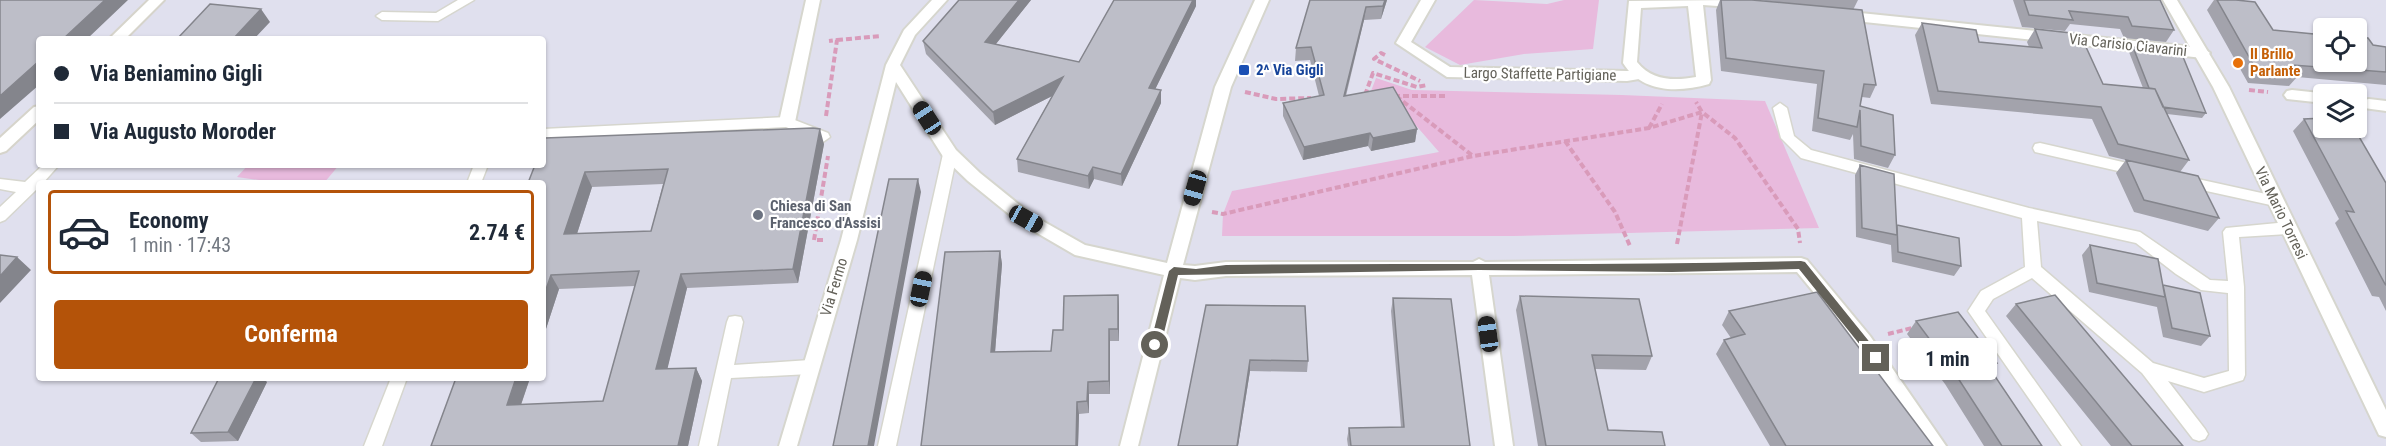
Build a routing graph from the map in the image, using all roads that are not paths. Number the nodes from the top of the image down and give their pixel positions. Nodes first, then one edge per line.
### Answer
1 (157, 0) edge
2 (468, 0) edge
3 (813, 0) edge
4 (940, 0) edge
5 (1262, 0) edge
6 (1428, 0) edge
7 (1695, 0) edge
8 (2170, 0) edge
9 (1753, 7) edge
10 (1824, 14) edge
11 (382, 16) dead end
12 (119, 36) edge
13 (2203, 53) junction
14 (893, 65) junction
15 (1640, 74) junction
16 (2292, 95) road end
17 (2313, 98) edge
18 (2369, 104) dead end
19 (2386, 106) edge
20 (1780, 108) dead end
21 (36, 114) edge
22 (787, 122) junction
23 (546, 134) edge
24 (823, 137) road end
25 (0, 147) edge
26 (2040, 148) dead end
27 (950, 154) junction
28 (49, 168) edge
29 (2152, 173) edge
30 (2174, 178) edge
31 (36, 180) edge
32 (36, 180) edge
33 (0, 184) edge
34 (28, 188) junction
35 (2275, 201) junction
36 (2029, 214) junction
37 (0, 216) edge
38 (2288, 228) junction
39 (1479, 267) junction
40 (2034, 270) junction
41 (1174, 271) junction
42 (2235, 287) junction
43 (735, 322) dead end
44 (810, 367) junction
45 (2148, 369) junction
46 (724, 372) junction
47 (398, 381) edge
48 (2386, 429) edge
49 (2199, 434) dead end
50 (373, 446) edge
51 (708, 446) edge
52 (788, 446) edge
53 (887, 446) edge
54 (1129, 446) edge
55 (1504, 446) edge
56 (1937, 446) edge
57 (2072, 446) edge

1 - 12 street
2 - 11 lane
3 - 22 street
4 - 14 street, Via Fermo
5 - 41 street
6 - 15 street, Largo Staffette Partigiane
7 - 9 street
7 - 15 street
7 - 15 street, Largo Staffette Partigiane
8 - 13 street, Via Mario Torresi
10 - 13 street, Via Carisio Ciavarini
13 - 35 street, Via Mario Torresi
14 - 27 street
14 - 44 street, Via Fermo
16 - 17 street
18 - 19 street
20 - 36 lane
21 - 25 street
22 - 23 lane
22 - 24 lane
26 - 29 lane
27 - 41 street
27 - 53 lane
28 - 31 lane
30 - 35 lane
32 - 34 lane
33 - 34 lane
34 - 37 lane
35 - 38 street, Via Mario Torresi
36 - 40 lane
36 - 42 lane
38 - 42 lane
38 - 48 street, Via Mario Torresi
39 - 41 street
39 - 55 street
39 - 56 street
40 - 45 lane
40 - 57 lane
41 - 54 street
42 - 45 lane
43 - 46 lane
44 - 46 lane
44 - 52 street, Via Fermo
45 - 49 lane
46 - 51 lane
47 - 50 lane

